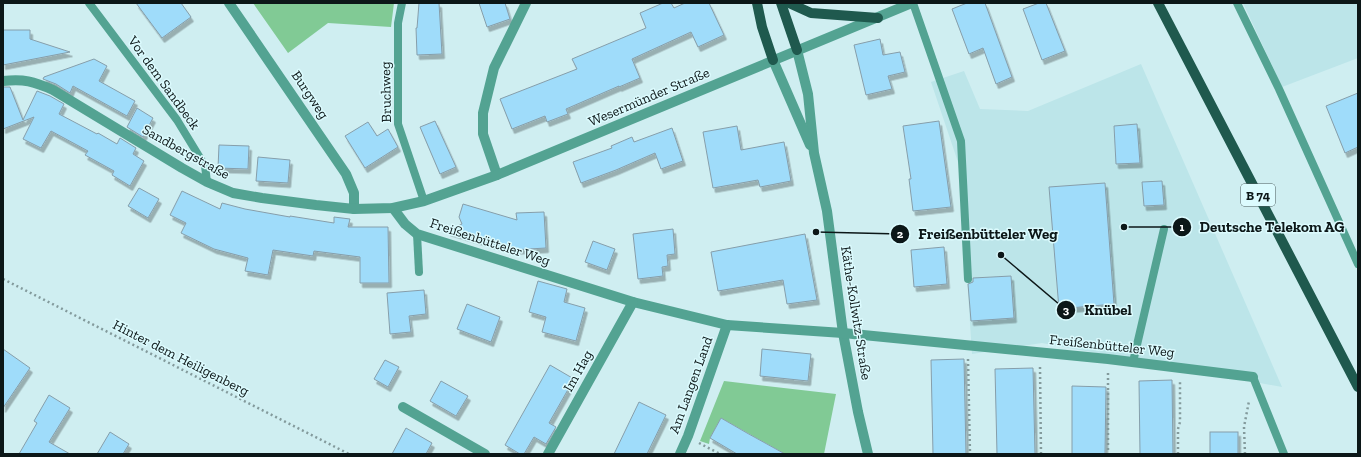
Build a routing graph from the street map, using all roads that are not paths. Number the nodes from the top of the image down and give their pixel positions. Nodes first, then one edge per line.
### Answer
1 (89, 3) edge
2 (229, 3) edge
3 (402, 3) edge
4 (526, 3) edge
5 (757, 3) edge
6 (781, 3) edge
7 (789, 3) edge
8 (913, 3) edge
9 (1158, 3) edge
10 (1238, 3) edge
11 (878, 18) junction
12 (798, 50) junction
13 (773, 60) junction
14 (3, 81) edge
15 (814, 153) junction
16 (497, 175) junction
17 (207, 182) junction
18 (424, 201) junction
19 (354, 208) junction
20 (393, 208) junction
21 (1164, 230) dead end
22 (417, 234) junction
23 (1358, 264) edge
24 (419, 272) dead end
25 (968, 279) dead end
26 (633, 302) junction
27 (727, 325) junction
28 (843, 333) junction
29 (1133, 362) junction
30 (1253, 377) joint
31 (1358, 387) edge
32 (403, 407) dead end
33 (486, 454) edge
34 (548, 454) edge
35 (680, 454) edge
36 (868, 454) edge
37 (1284, 454) edge

1 - 17 lane, Vor dem Sandbeck
2 - 19 street, Burgweg
3 - 18 lane, Bruchweg
4 - 16 street
5 - 13 main road
6 - 12 main road
7 - 11 main road
8 - 11 street, Wesermünder Straße
8 - 25 lane
9 - 31 main road, B 74
10 - 23 lane
11 - 12 street, Wesermünder Straße
12 - 13 street, Wesermünder Straße
12 - 15 street, Käthe-Kollwitz-Straße
13 - 15 street, Käthe-Kollwitz-Straße
13 - 16 street, Wesermünder Straße
14 - 17 street, Sandbergstraße
15 - 28 street, Käthe-Kollwitz-Straße
16 - 18 street, Wesermünder Straße
17 - 19 street, Sandbergstraße
18 - 20 street, Wesermünder Straße
19 - 20 street, Sandbergstraße
20 - 22 street, Freißenbütteler Weg
21 - 29 lane
22 - 24 lane
22 - 26 street, Freißenbütteler Weg
26 - 27 street, Freißenbütteler Weg
26 - 34 street, Im Hag
27 - 28 street, Freißenbütteler Weg
27 - 35 street, Am Langen Land
28 - 29 street, Freißenbütteler Weg
28 - 36 street, Käthe-Kollwitz-Straße
29 - 30 street, Freißenbütteler Weg
30 - 37 lane
32 - 33 street

